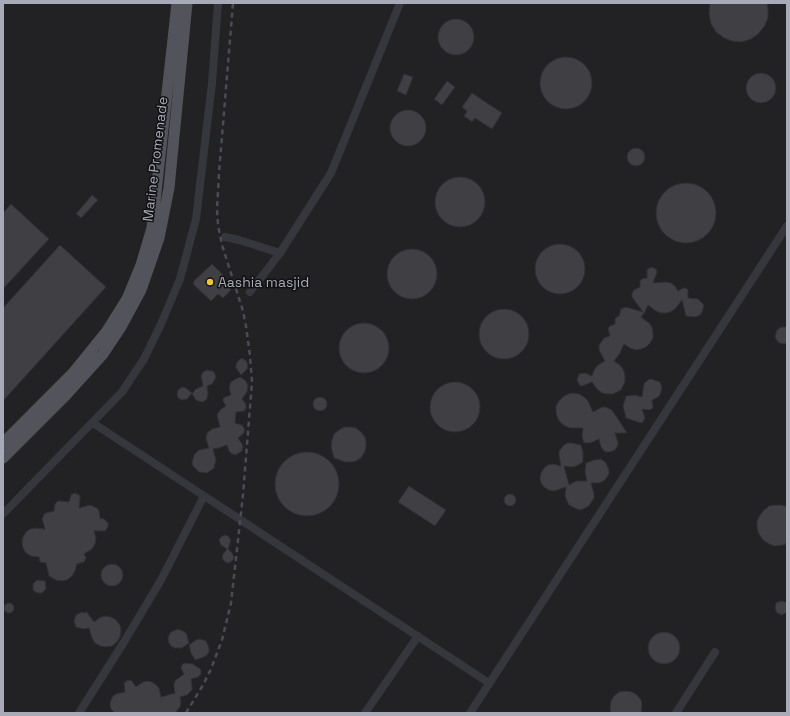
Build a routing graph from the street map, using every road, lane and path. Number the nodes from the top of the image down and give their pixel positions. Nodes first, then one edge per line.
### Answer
1 (176, 3) edge
2 (187, 3) edge
3 (218, 3) edge
4 (400, 3) edge
5 (787, 226) edge
6 (225, 237) dead end
7 (280, 253) junction
8 (250, 292) dead end
9 (93, 423) junction
10 (3, 443) edge
11 (3, 458) edge
12 (204, 496) junction
13 (3, 514) edge
14 (418, 636) junction
15 (715, 652) dead end
16 (489, 683) junction
17 (79, 713) edge
18 (366, 713) edge
19 (470, 713) edge
20 (676, 713) edge

1 - 10 main road, Marine Promenade
2 - 11 main road, Marine Promenade
3 - 9 street
4 - 7 street
5 - 16 street
6 - 7 street
7 - 8 street
9 - 12 street
9 - 13 street
12 - 14 street
12 - 17 street
14 - 16 street
14 - 18 street
15 - 20 street
16 - 19 street

